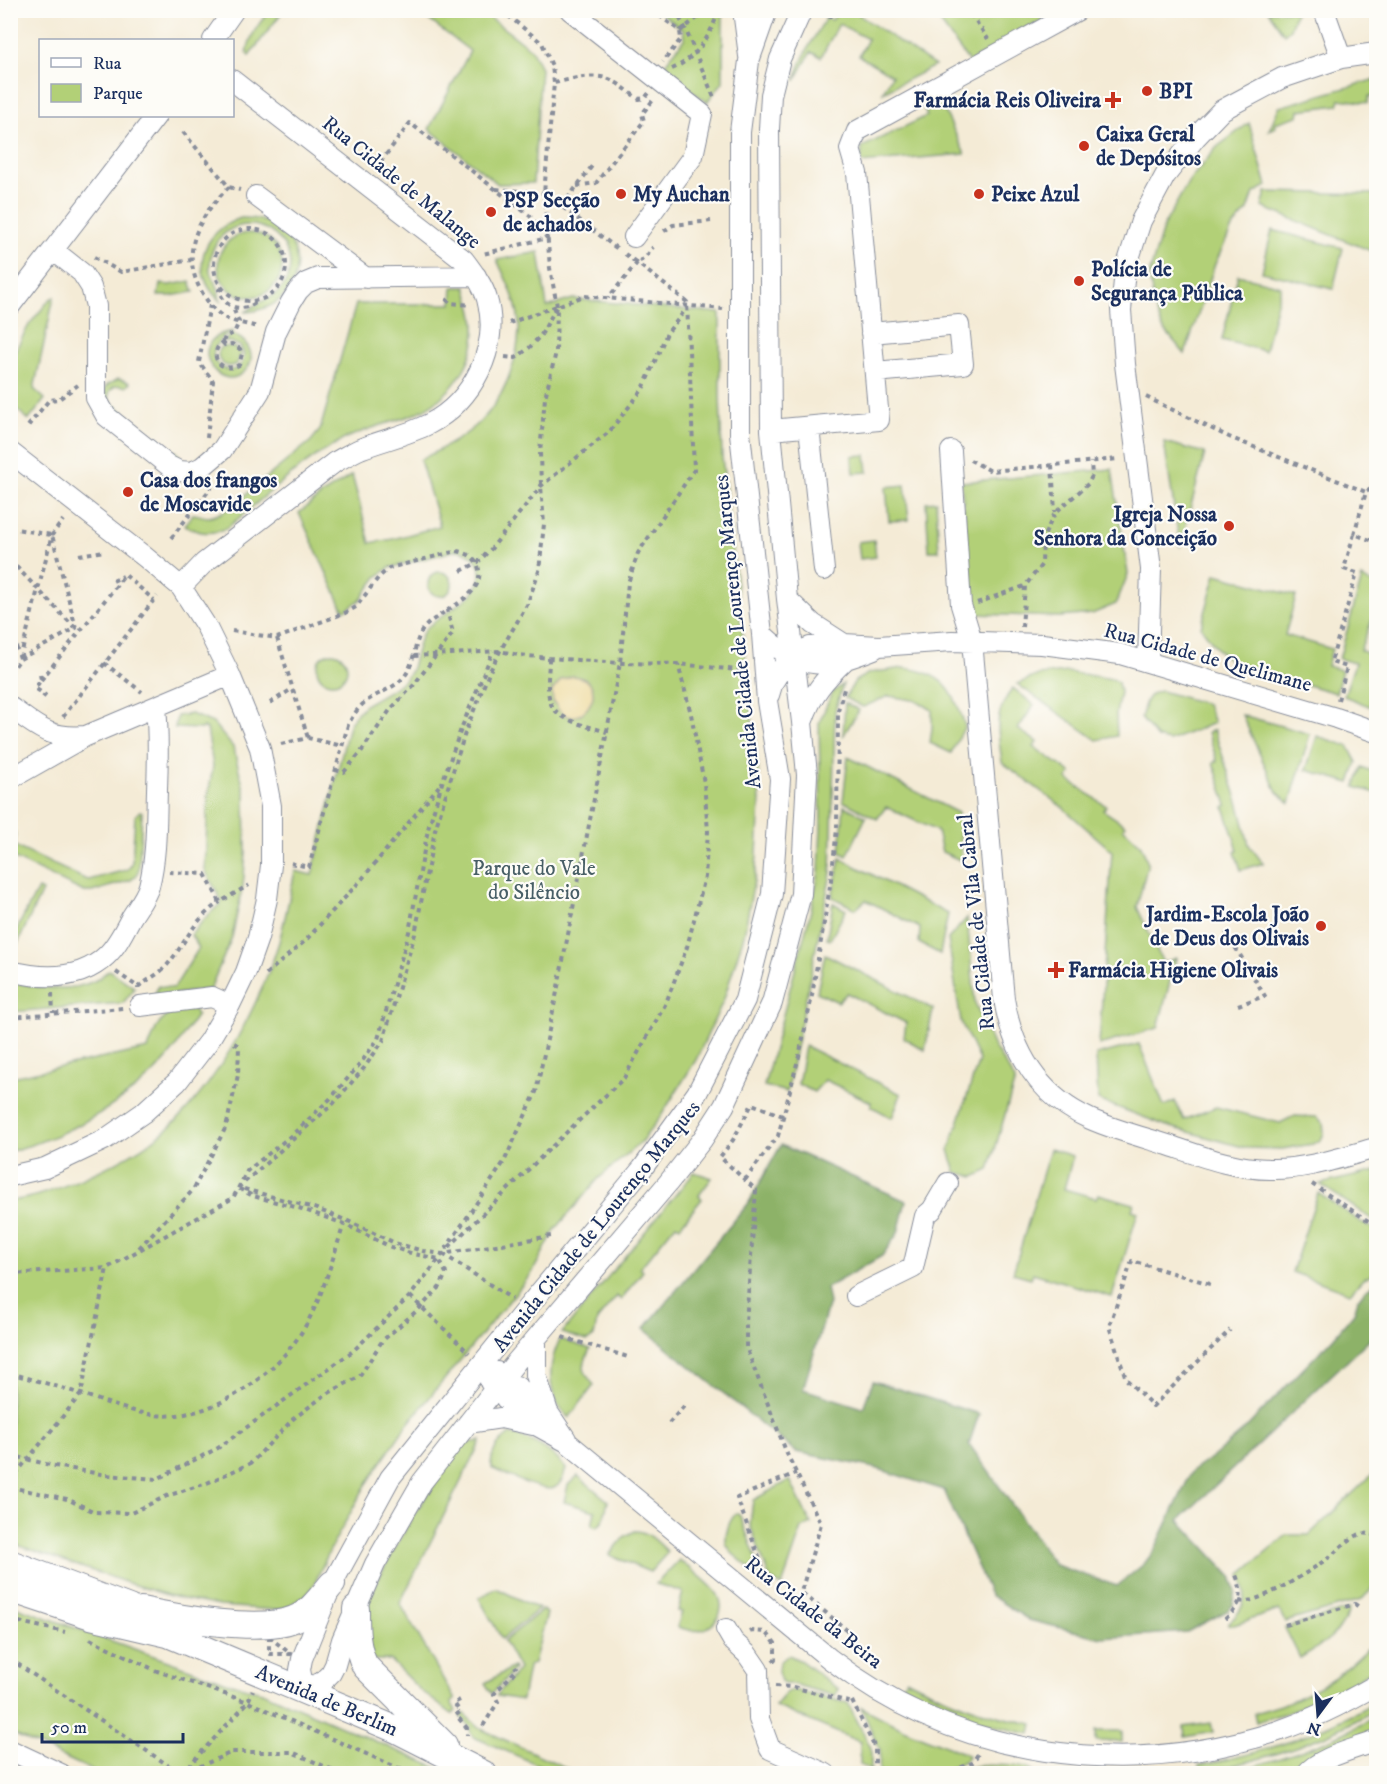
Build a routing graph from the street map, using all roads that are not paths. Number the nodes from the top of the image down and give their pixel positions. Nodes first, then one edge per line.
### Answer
1 (234, 10) edge
2 (570, 10) edge
3 (743, 10) edge
4 (767, 10) edge
5 (1078, 10) edge
6 (1324, 10) edge
7 (811, 11) edge
8 (214, 39) edge
9 (1377, 52) edge
10 (1341, 57) junction
11 (749, 61) junction
12 (234, 81) edge
13 (155, 117) edge
14 (249, 193) road end
15 (634, 237) dead end
16 (53, 250) junction
17 (476, 276) junction
18 (366, 278) junction
19 (10, 306) edge
20 (871, 333) junction
21 (875, 372) junction
22 (809, 427) junction
23 (771, 430) junction
24 (951, 451) road end
25 (10, 452) edge
26 (824, 570) dead end
27 (181, 587) junction
28 (787, 599) junction
29 (762, 634) junction
30 (972, 641) junction
31 (844, 652) junction
32 (793, 657) junction
33 (1148, 662) junction
34 (230, 675) junction
35 (151, 701) junction
36 (767, 701) junction
37 (10, 707) edge
38 (802, 722) junction
39 (1377, 732) edge
40 (86, 736) junction
41 (10, 779) edge
42 (10, 971) edge
43 (230, 1005) junction
44 (140, 1006) road end
45 (1377, 1148) edge
46 (10, 1176) edge
47 (948, 1183) dead end
48 (856, 1296) dead end
49 (536, 1339) junction
50 (497, 1346) junction
51 (471, 1379) junction
52 (499, 1383) junction
53 (542, 1419) junction
54 (468, 1423) junction
55 (10, 1563) edge
56 (332, 1584) junction
57 (10, 1589) edge
58 (129, 1608) junction
59 (356, 1609) junction
60 (726, 1629) dead end
61 (168, 1634) junction
62 (1377, 1685) edge
63 (304, 1690) junction
64 (1377, 1741) edge
65 (10, 1750) edge
66 (472, 1768) edge
67 (61, 1773) edge
68 (826, 1773) edge
69 (1306, 1773) edge

1 - 8 street
2 - 15 street
3 - 11 street
4 - 11 street, Avenida Cidade de Lourenço Marques
5 - 20 street
6 - 10 street
7 - 23 street, Avenida Cidade de Lourenço Marques
9 - 10 street
10 - 33 street
11 - 29 street, Avenida Cidade de Lourenço Marques
12 - 17 street, Rua Cidade de Malange
13 - 16 street
14 - 18 street
16 - 18 street
16 - 19 street
17 - 18 street
17 - 27 street, Rua Cidade de Malange
20 - 21 street
20 - 21 street
21 - 22 street
22 - 23 street
22 - 26 street
23 - 28 street, Avenida Cidade de Lourenço Marques
24 - 30 street, Rua Cidade de Vila Cabral
25 - 27 street
27 - 34 street
28 - 31 street
28 - 32 street, Avenida Cidade de Lourenço Marques
29 - 32 street, Rua Cidade de Quelimane
29 - 36 street, Avenida Cidade de Lourenço Marques
30 - 31 street, Rua Cidade de Quelimane
30 - 33 street, Rua Cidade de Quelimane
30 - 45 street, Rua Cidade de Vila Cabral
31 - 32 street, Rua Cidade de Quelimane
31 - 38 street, Rua Cidade de Quelimane
32 - 36 street
32 - 38 street, Avenida Cidade de Lourenço Marques
33 - 39 street, Rua Cidade de Quelimane
34 - 35 street
34 - 43 street
35 - 40 street
35 - 42 street
36 - 50 street, Avenida Cidade de Lourenço Marques
37 - 40 street
38 - 49 street, Avenida Cidade de Lourenço Marques
40 - 41 street
43 - 44 street
43 - 46 street
47 - 48 street
49 - 52 street, Avenida Cidade de Lourenço Marques
49 - 53 street
50 - 51 street, Avenida Cidade de Lourenço Marques
50 - 52 street, Avenida Cidade de Lourenço Marques
51 - 52 street, Rua Cidade da Beira
51 - 56 street, Avenida Cidade de Lourenço Marques
52 - 53 street, Rua Cidade da Beira
52 - 54 street, Avenida Cidade de Lourenço Marques
53 - 54 street
53 - 62 street, Rua Cidade da Beira
54 - 59 street, Avenida Cidade de Lourenço Marques
55 - 58 main road, Avenida de Berlim
56 - 58 main road
56 - 63 street, Avenida Cidade de Lourenço Marques
57 - 61 main road, Avenida de Berlim
58 - 61 main road, Avenida de Berlim
59 - 63 street, Avenida Cidade de Lourenço Marques
59 - 66 main road
60 - 68 street
61 - 63 main road, Avenida de Berlim
63 - 66 main road, Avenida de Berlim
64 - 69 street
65 - 67 street

